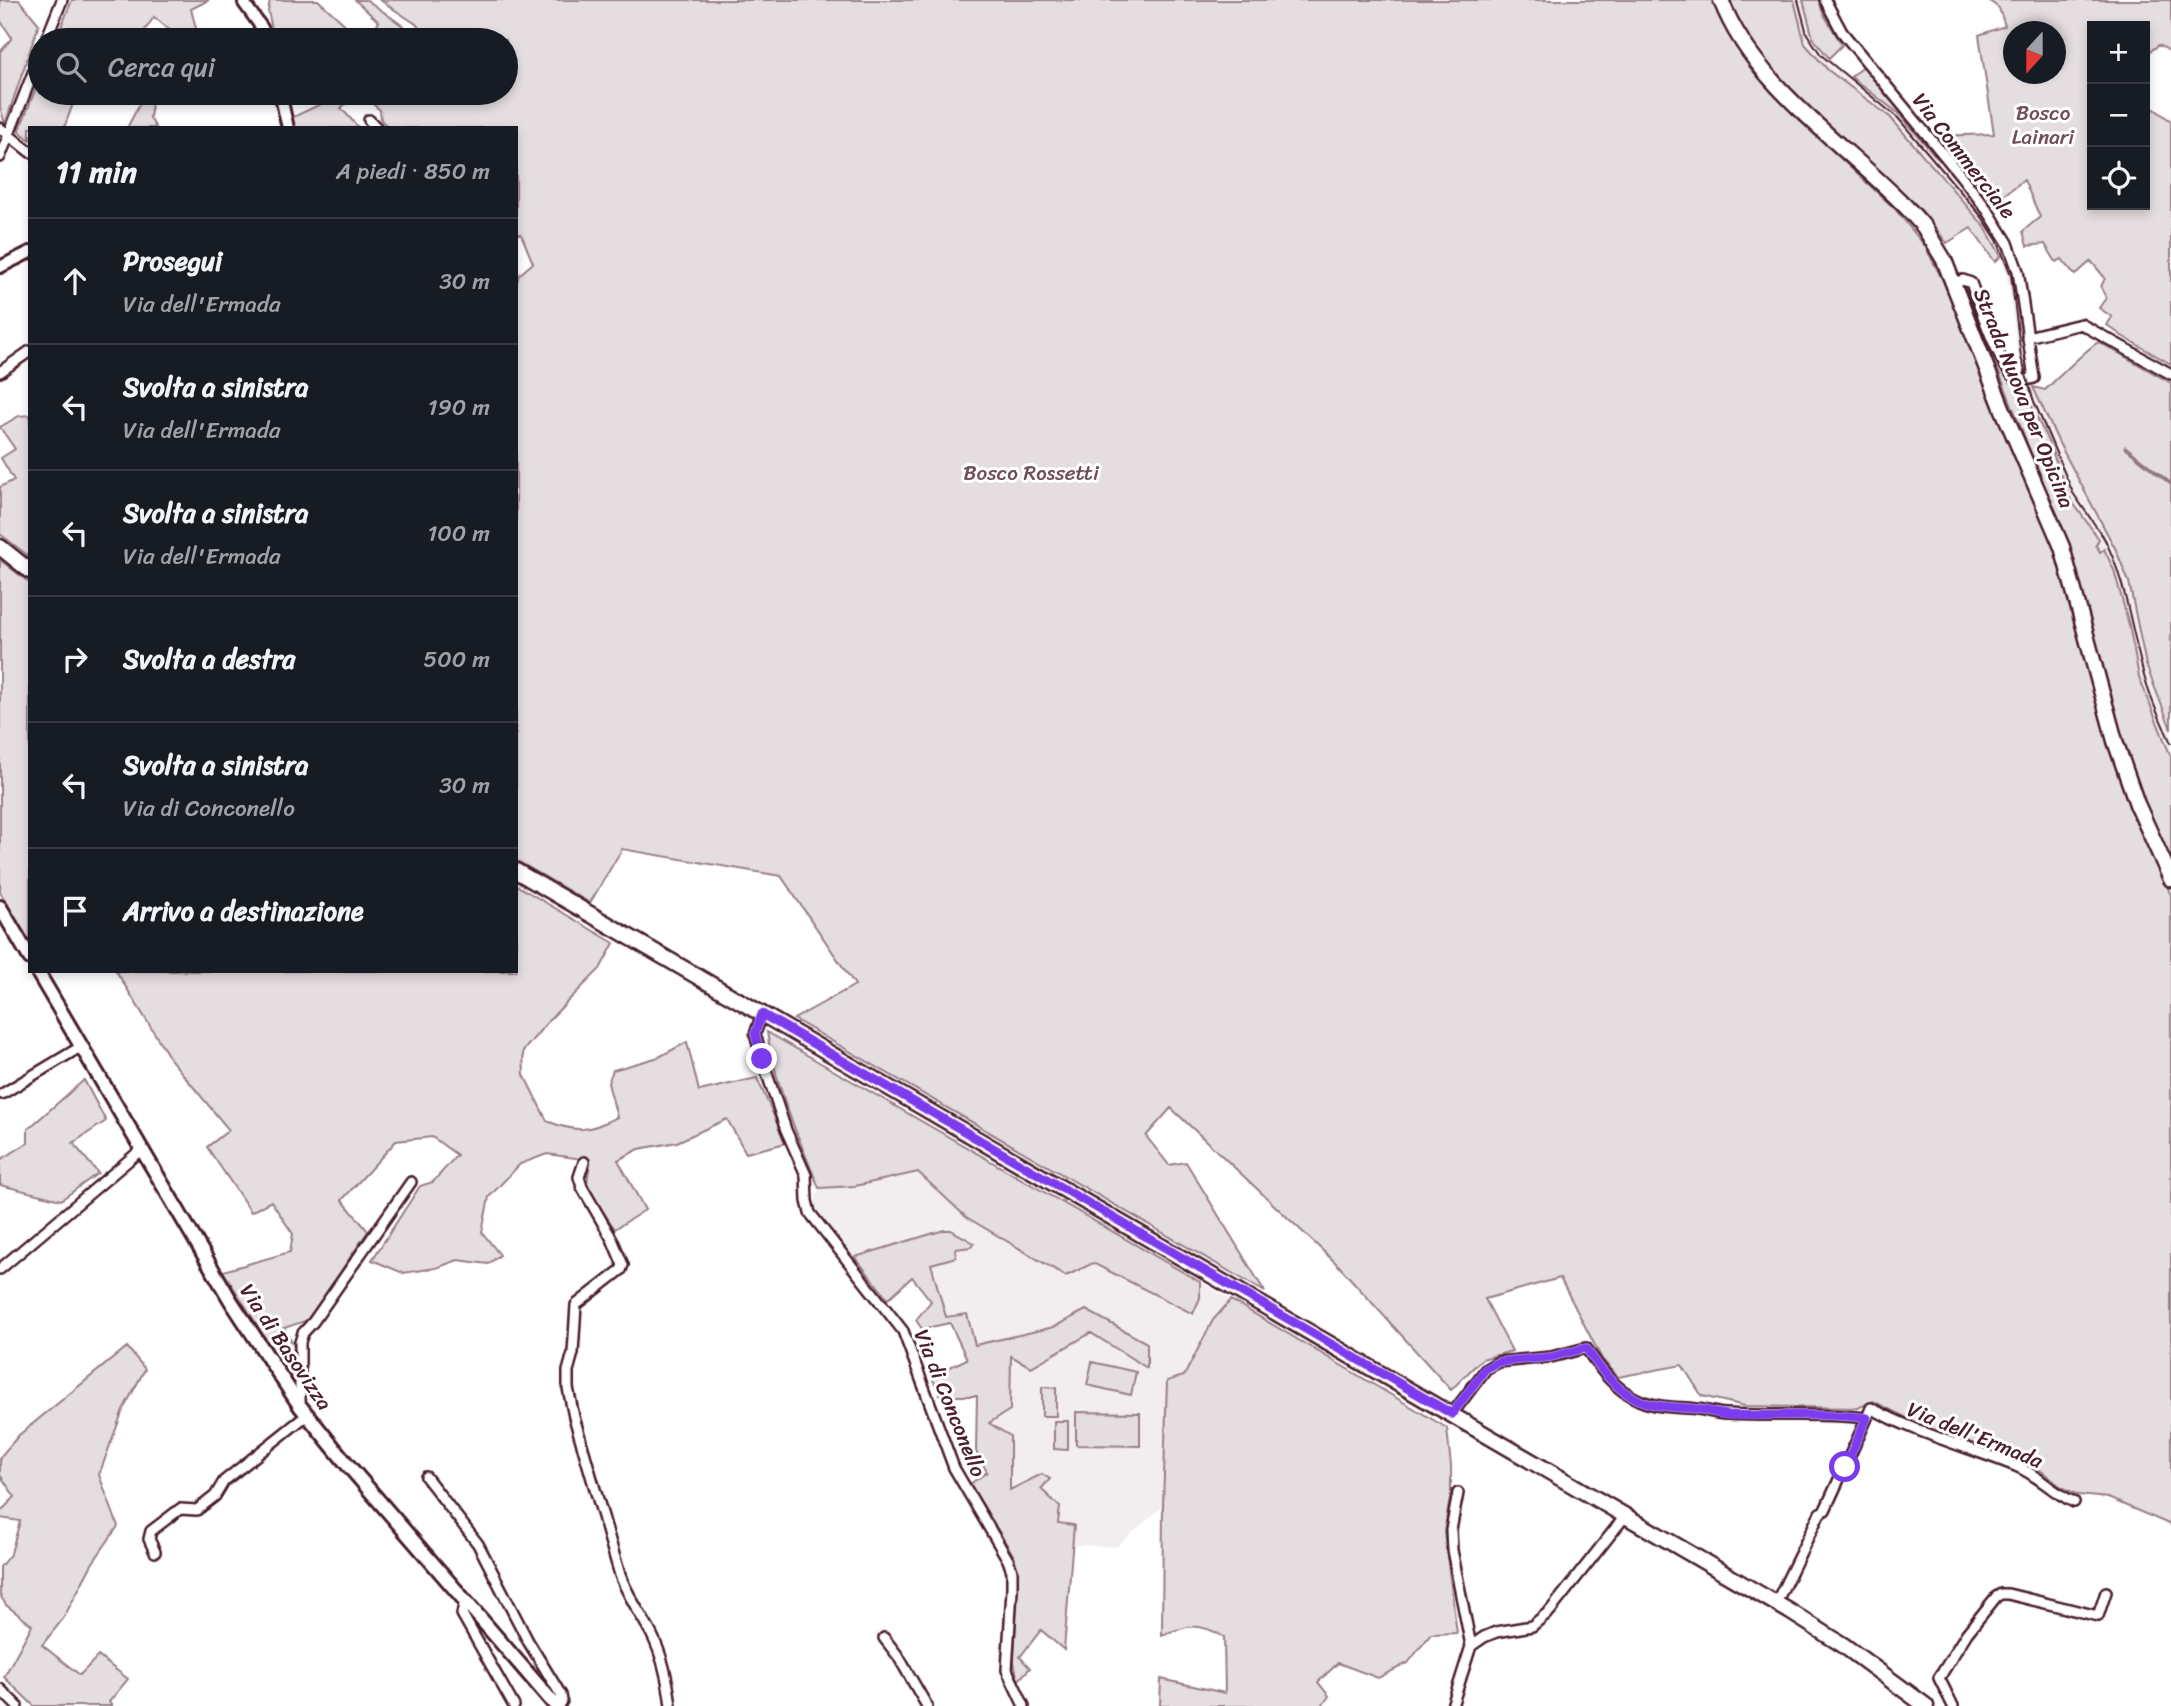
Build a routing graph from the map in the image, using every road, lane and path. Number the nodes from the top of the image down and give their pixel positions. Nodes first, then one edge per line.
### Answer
1 (62, 0) edge
2 (1721, 0) edge
3 (1825, 0) edge
4 (244, 1) edge
5 (51, 28) edge
6 (262, 28) edge
7 (28, 80) edge
8 (283, 105) edge
9 (369, 120) dead end
10 (288, 126) edge
11 (375, 126) edge
12 (4, 131) edge
13 (28, 150) edge
14 (0, 157) edge
15 (28, 253) edge
16 (0, 267) edge
17 (1954, 283) junction
18 (2027, 337) junction
19 (28, 352) edge
20 (0, 372) edge
21 (2171, 374) edge
22 (0, 548) edge
23 (28, 569) edge
24 (518, 872) edge
25 (2171, 879) edge
26 (0, 907) edge
27 (28, 955) edge
28 (38, 973) edge
29 (762, 1014) junction
30 (82, 1046) junction
31 (2, 1094) dead end
32 (142, 1149) junction
33 (584, 1162) dead end
34 (411, 1182) dead end
35 (0, 1269) edge
36 (304, 1410) junction
37 (1452, 1414) junction
38 (1867, 1418) junction
39 (426, 1477) dead end
40 (1458, 1493) dead end
41 (2074, 1502) dead end
42 (1626, 1515) junction
43 (155, 1552) dead end
44 (2106, 1592) dead end
45 (465, 1600) junction
46 (1776, 1603) junction
47 (884, 1638) dead end
48 (1471, 1646) junction
49 (0, 1689) edge
50 (17, 1706) edge
51 (514, 1706) edge
52 (557, 1706) edge
53 (671, 1706) edge
54 (927, 1706) edge
55 (1024, 1706) edge
56 (1452, 1706) edge
57 (1926, 1706) edge
58 (1953, 1706) edge

1 - 5 street
2 - 17 main road, Strada Nuova per Opicina
3 - 18 street, Via Commerciale
4 - 6 street
7 - 12 street
8 - 10 street
9 - 11 street
12 - 13 street
12 - 14 street
15 - 16 street
17 - 18 street, Via Commerciale
17 - 25 main road, Strada Nuova per Opicina
18 - 21 street
19 - 20 street
22 - 23 main road
24 - 29 main road
26 - 27 main road
28 - 30 main road, Via di Basovizza
29 - 37 main road
29 - 55 street, Via di Conconello
30 - 31 street
30 - 32 main road, Via di Basovizza
32 - 35 street
32 - 36 main road, Via di Basovizza
33 - 53 street
34 - 36 street
36 - 43 street
36 - 45 main road, Via di Basovizza
37 - 38 street, Via dell'Ermada
37 - 42 main road
38 - 41 street, Via dell'Ermada
38 - 46 street
39 - 52 street
40 - 48 street
42 - 46 main road
42 - 48 street
44 - 58 street
45 - 51 street
45 - 52 main road, Via di Basovizza
46 - 57 main road
47 - 54 street
48 - 56 street
49 - 50 street

